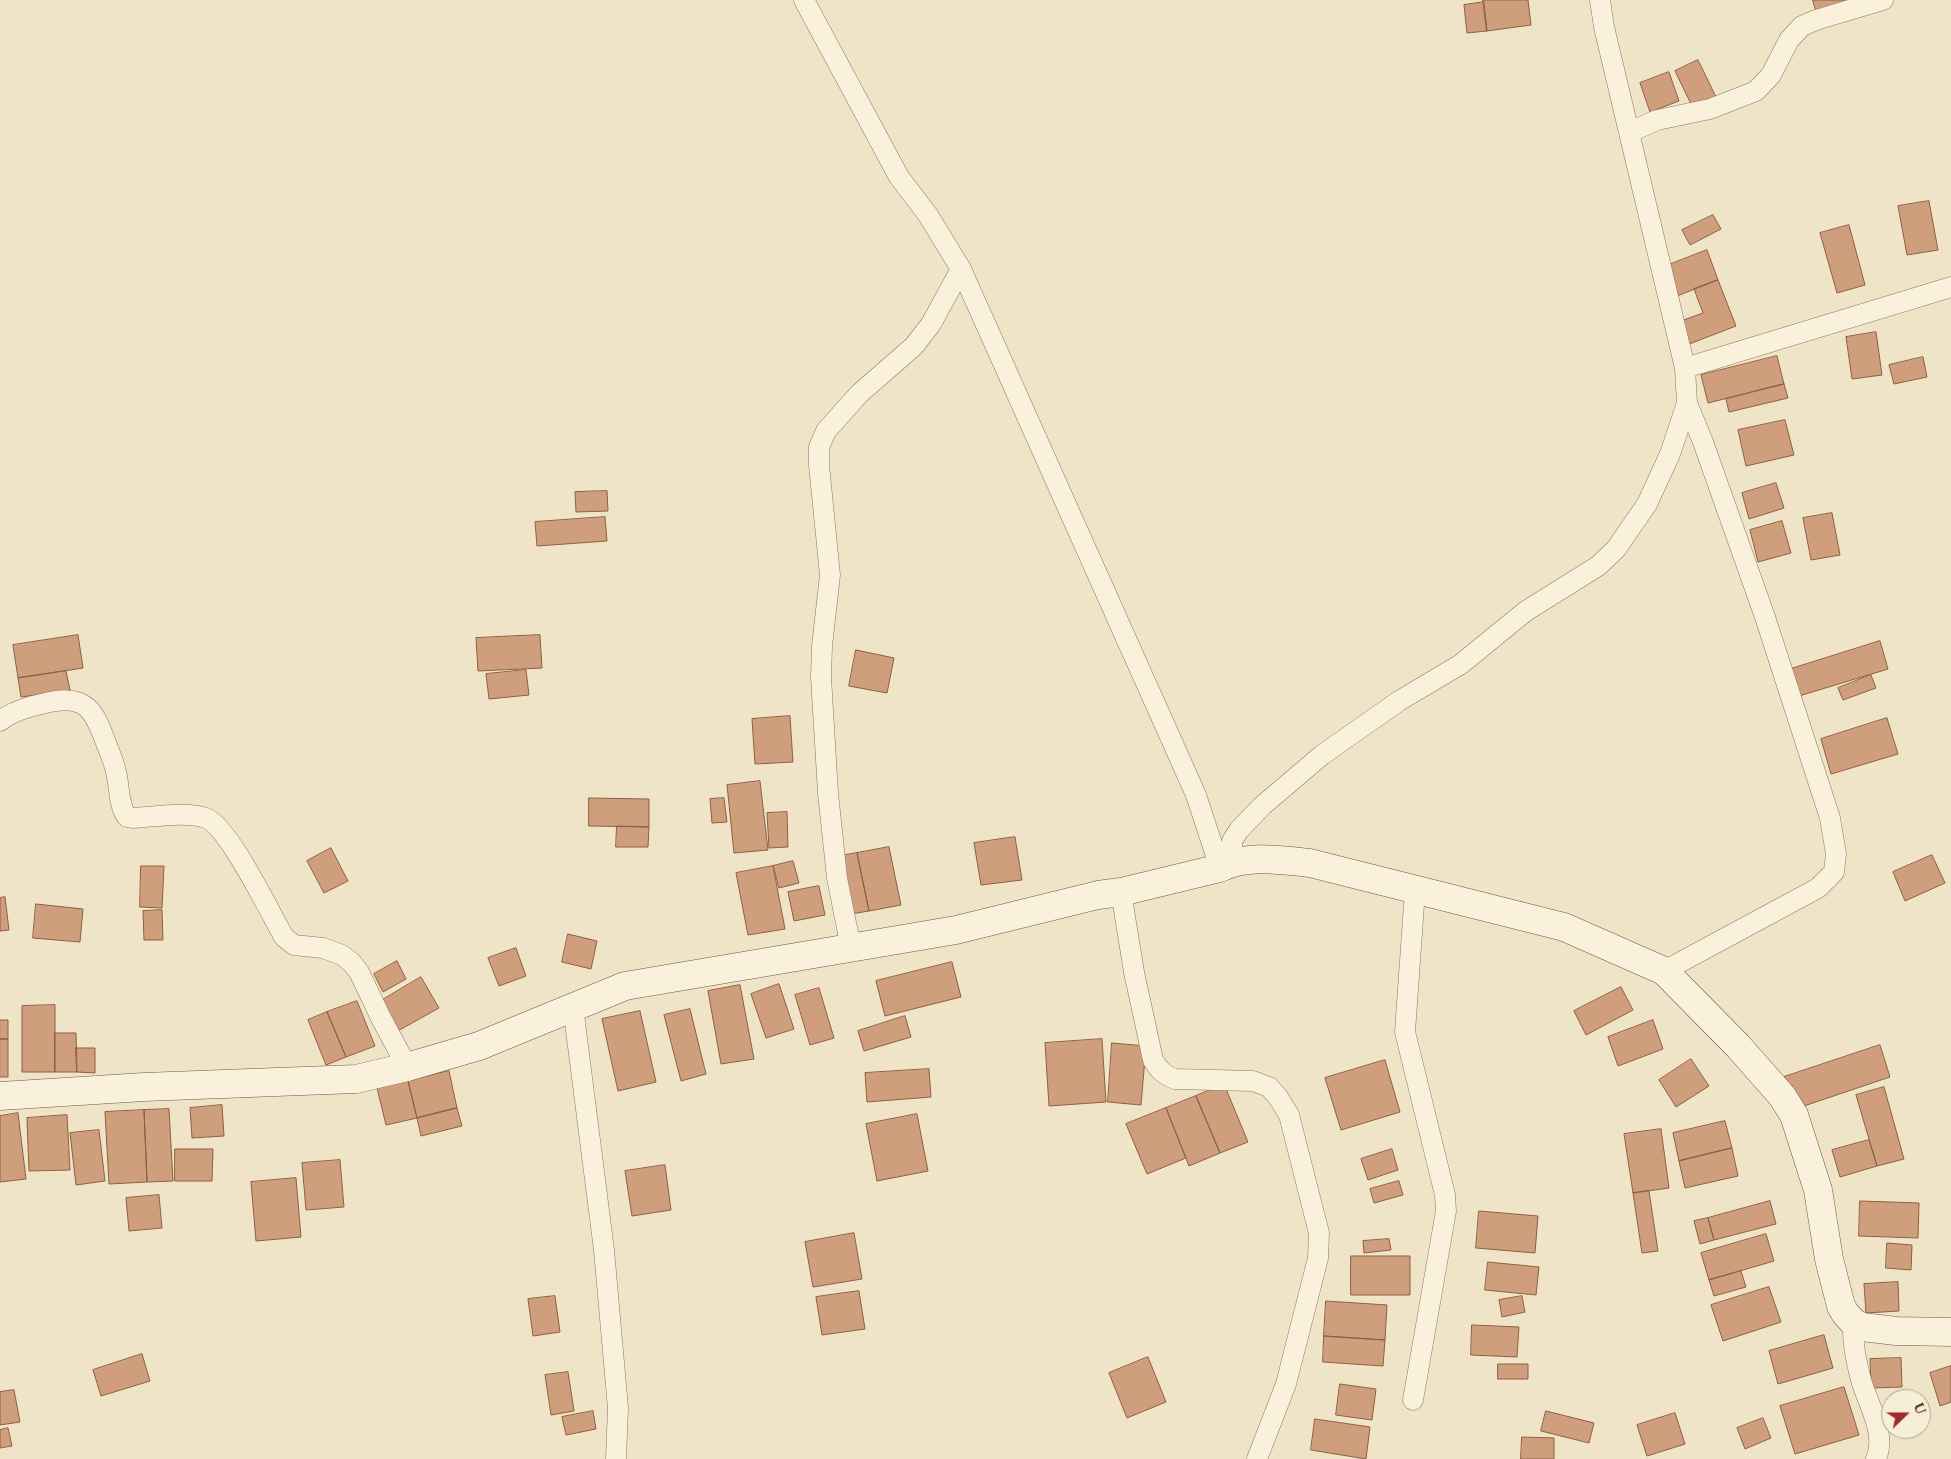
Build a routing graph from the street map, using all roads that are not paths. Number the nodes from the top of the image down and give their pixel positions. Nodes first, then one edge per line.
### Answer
1 (804, 0) edge
2 (1600, 0) edge
3 (1884, 0) edge
4 (1630, 132) junction
5 (961, 268) junction
6 (1951, 287) edge
7 (1685, 368) junction
8 (1687, 403) junction
9 (0, 721) edge
10 (1226, 864) junction
11 (1415, 890) junction
12 (1121, 892) junction
13 (851, 948) junction
14 (1664, 972) junction
15 (573, 1007) junction
16 (407, 1067) junction
17 (0, 1096) edge
18 (1853, 1322) junction
19 (1951, 1332) edge
20 (1413, 1400) dead end
21 (616, 1459) edge
22 (1257, 1459) edge
23 (1876, 1459) edge

1 - 5 street
2 - 4 street
3 - 4 street
4 - 7 street
5 - 10 street
5 - 13 street
6 - 7 street
7 - 8 street
8 - 10 street
8 - 14 street
9 - 16 street
10 - 11 street
10 - 12 street
11 - 14 street
11 - 20 street
12 - 13 street
12 - 22 street
13 - 15 street
14 - 18 street
15 - 16 street
15 - 21 street
16 - 17 street
18 - 19 street
18 - 23 street

